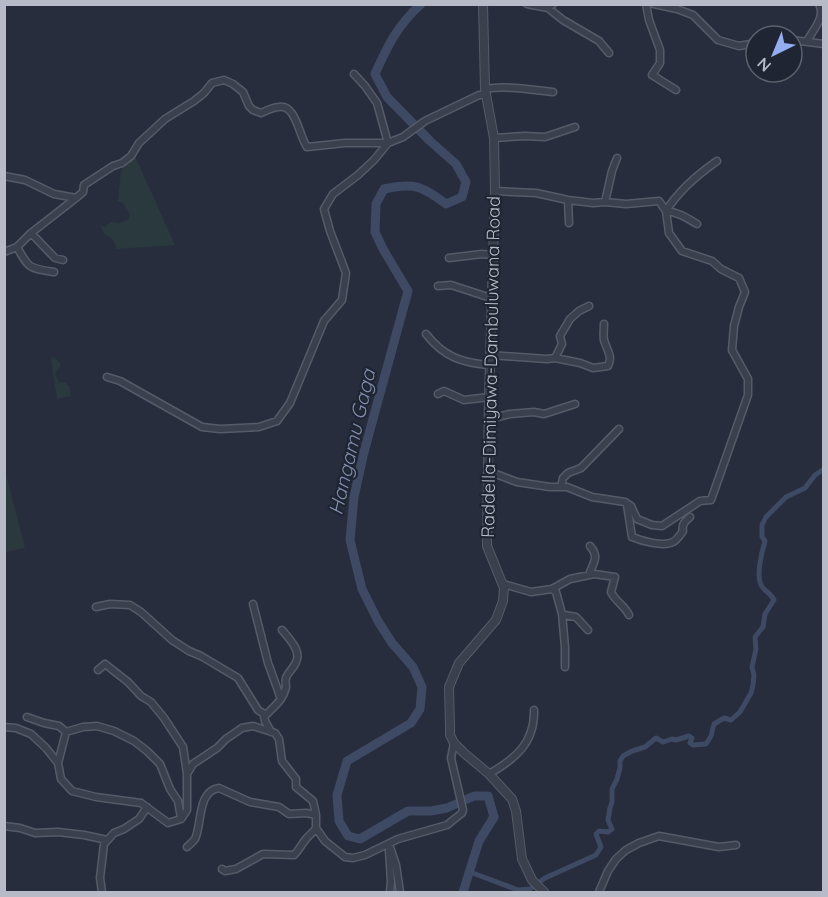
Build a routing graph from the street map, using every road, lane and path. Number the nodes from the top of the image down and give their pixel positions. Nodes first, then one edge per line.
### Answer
1 (483, 4) edge
2 (527, 4) edge
3 (646, 4) edge
4 (654, 4) edge
5 (819, 4) edge
6 (551, 6) edge
7 (679, 7) edge
8 (804, 41) edge
9 (807, 41) junction
10 (824, 44) edge
11 (744, 45) edge
12 (609, 53) dead end
13 (354, 74) dead end
14 (676, 90) dead end
15 (485, 92) junction
16 (553, 92) dead end
17 (575, 127) dead end
18 (494, 138) junction
19 (388, 143) junction
20 (617, 158) dead end
21 (717, 161) dead end
22 (4, 176) edge
23 (495, 191) junction
24 (76, 198) junction
25 (568, 200) junction
26 (605, 202) junction
27 (666, 211) junction
28 (569, 223) dead end
29 (697, 224) dead end
30 (31, 233) junction
31 (17, 247) junction
32 (4, 252) edge
33 (493, 255) junction
34 (449, 258) dead end
35 (63, 260) dead end
36 (54, 272) dead end
37 (438, 286) dead end
38 (491, 298) junction
39 (589, 306) dead end
40 (604, 324) dead end
41 (426, 334) dead end
42 (490, 355) junction
43 (555, 358) junction
44 (490, 365) junction
45 (107, 377) dead end
46 (438, 394) dead end
47 (489, 397) junction
48 (575, 404) dead end
49 (489, 419) junction
50 (619, 429) dead end
51 (488, 471) junction
52 (561, 487) junction
53 (625, 502) junction
54 (690, 517) dead end
55 (590, 546) dead end
56 (589, 575) junction
57 (503, 584) junction
58 (552, 589) junction
59 (253, 604) dead end
60 (96, 607) dead end
61 (562, 614) junction
62 (629, 615) dead end
63 (282, 630) dead end
64 (588, 630) dead end
65 (565, 667) dead end
66 (98, 670) dead end
67 (281, 700) junction
68 (534, 710) dead end
69 (27, 717) dead end
70 (264, 717) junction
71 (4, 727) edge
72 (66, 732) junction
73 (272, 732) junction
74 (454, 743) junction
75 (58, 763) junction
76 (187, 774) junction
77 (489, 774) junction
78 (147, 807) junction
79 (316, 815) junction
80 (181, 819) junction
81 (4, 826) edge
82 (316, 828) junction
83 (107, 840) junction
84 (389, 844) junction
85 (736, 845) dead end
86 (187, 847) dead end
87 (222, 869) dead end
88 (102, 892) edge
89 (390, 892) edge
90 (400, 892) edge
91 (544, 892) edge
92 (599, 892) edge

1 - 15 street, Raddella-Dimiyawa-Dambuluwana Road
2 - 6 street
3 - 14 street
4 - 7 street
5 - 9 street
6 - 12 street
7 - 11 street
8 - 9 street
9 - 10 street
13 - 19 street
15 - 16 street
15 - 18 street, Raddella-Dimiyawa-Dambuluwana Road
15 - 19 street
17 - 18 street
18 - 23 street, Raddella-Dimiyawa-Dambuluwana Road
19 - 24 street
19 - 45 street
20 - 26 street
21 - 27 street
22 - 24 street
23 - 25 street
23 - 33 street, Raddella-Dimiyawa-Dambuluwana Road
24 - 30 street
25 - 26 street
25 - 28 street
26 - 27 street
27 - 29 street
27 - 53 street
30 - 31 street
30 - 35 street
31 - 32 street
31 - 36 street
33 - 34 street
33 - 38 street, Raddella-Dimiyawa-Dambuluwana Road
37 - 38 street
38 - 42 street, Raddella-Dimiyawa-Dambuluwana Road
39 - 43 street
40 - 43 street
41 - 44 street
42 - 43 street
42 - 44 street, Raddella-Dimiyawa-Dambuluwana Road
44 - 47 street, Raddella-Dimiyawa-Dambuluwana Road
46 - 47 street
47 - 49 street, Raddella-Dimiyawa-Dambuluwana Road
48 - 49 street
49 - 51 street, Raddella-Dimiyawa-Dambuluwana Road
50 - 52 street
51 - 52 street
51 - 57 street, Raddella-Dimiyawa-Dambuluwana Road
52 - 53 street
53 - 54 street
55 - 56 street
56 - 58 street
56 - 62 street
57 - 58 street
57 - 74 street
58 - 61 street
59 - 67 street
60 - 70 street
61 - 64 street
61 - 65 street
63 - 67 street
66 - 76 street
67 - 70 street
68 - 77 street
69 - 72 street
70 - 73 street
71 - 75 street
72 - 75 street
72 - 80 street
73 - 76 street
73 - 79 street
74 - 77 street
74 - 84 street
75 - 78 street
76 - 80 street
77 - 91 street
78 - 80 street
78 - 83 street
79 - 82 street
79 - 86 street
81 - 83 street
82 - 84 street
82 - 87 street
83 - 88 street
84 - 89 street
84 - 90 street
85 - 92 street

